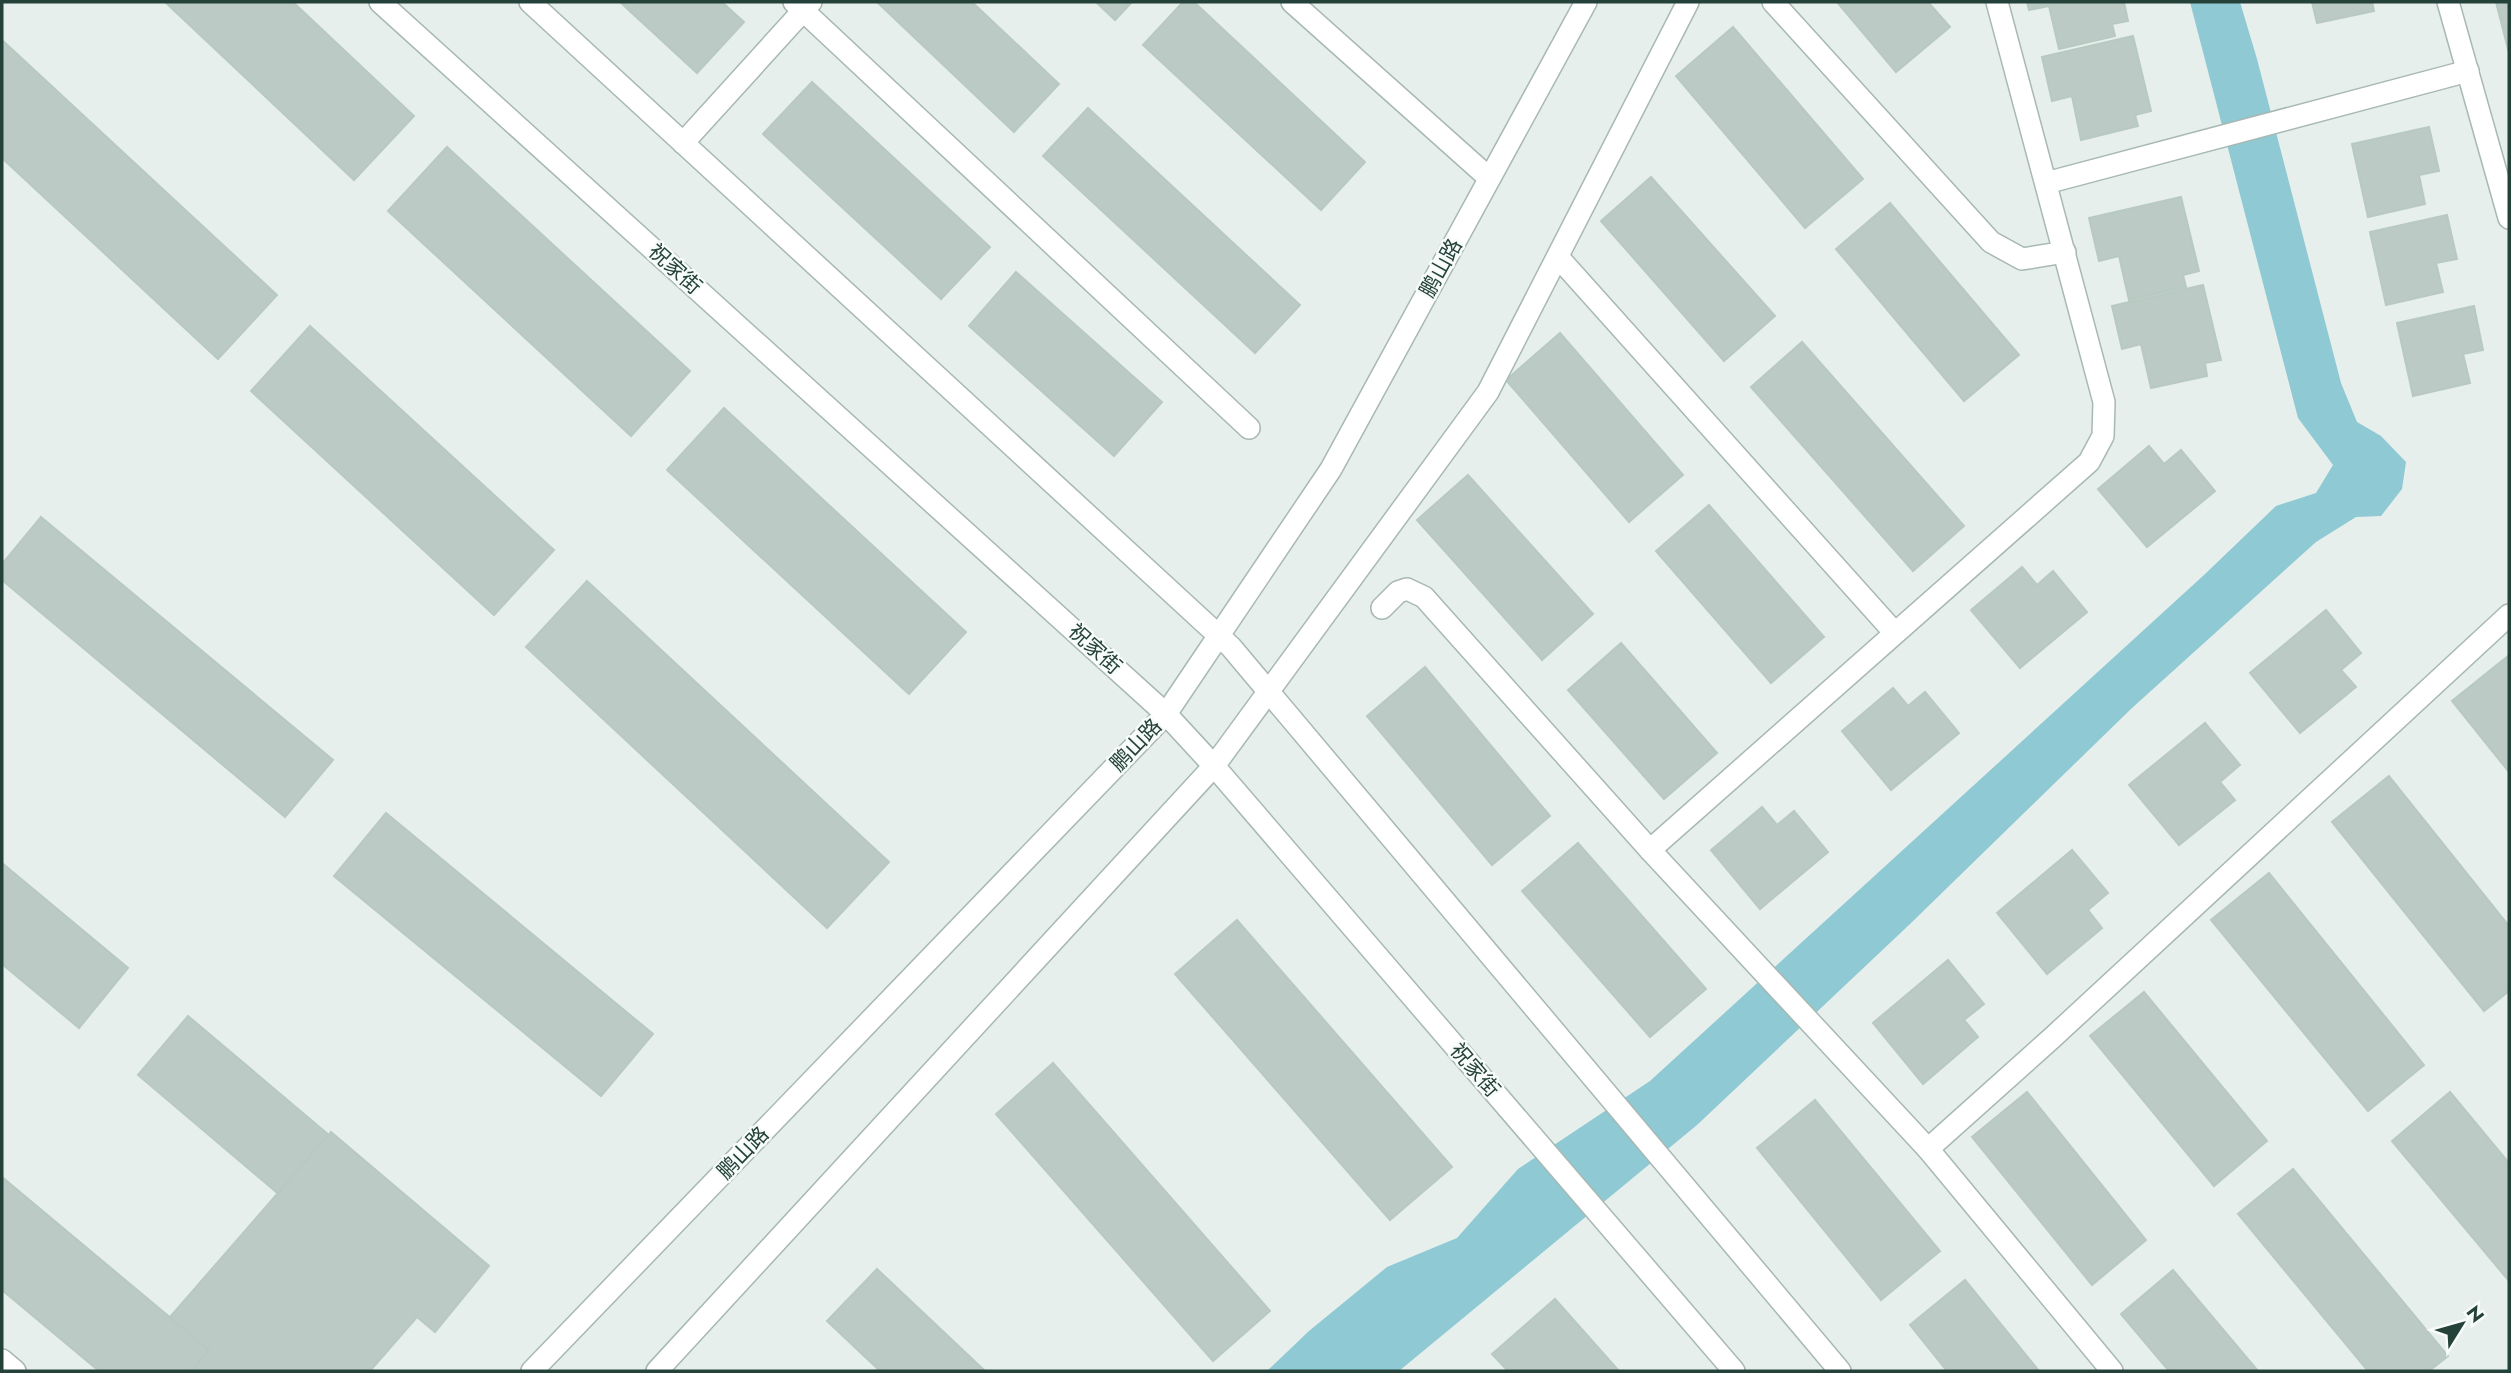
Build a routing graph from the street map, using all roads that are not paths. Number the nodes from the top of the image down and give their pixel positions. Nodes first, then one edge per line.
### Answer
1 (380, 2) edge
2 (530, 2) edge
3 (1292, 2) edge
4 (1586, 2) edge
5 (1688, 2) edge
6 (1773, 2) edge
7 (1997, 2) edge
8 (2448, 2) edge
9 (803, 5) edge
10 (2468, 71) junction
11 (683, 143) junction
12 (1489, 178) junction
13 (2046, 183) junction
14 (2509, 218) edge
15 (2065, 253) junction
16 (1558, 257) junction
17 (1249, 428) dead end
18 (1382, 608) dead end
19 (2509, 615) edge
20 (1894, 632) junction
21 (1219, 636) junction
22 (1268, 690) junction
23 (1166, 714) junction
24 (1214, 766) junction
25 (1650, 850) junction
26 (1928, 1149) junction
27 (2, 1360) edge
28 (15, 1371) edge
29 (532, 1371) edge
30 (657, 1371) edge
31 (1734, 1371) edge
32 (1840, 1371) edge
33 (2112, 1371) edge

1 - 23 street, 祝家街
2 - 11 street
3 - 12 street
4 - 12 street, 鹏山路
5 - 16 street
6 - 15 street
7 - 13 street
8 - 10 street
9 - 11 street
9 - 17 street
10 - 13 street
10 - 14 street
11 - 21 street
12 - 21 street, 鹏山路
13 - 15 street
15 - 20 street
16 - 20 street
16 - 22 street
18 - 25 street
19 - 26 street
20 - 25 street
21 - 22 street
21 - 23 street, 鹏山路
22 - 24 street
22 - 32 street
23 - 24 street, 祝家街
23 - 29 street, 鹏山路
24 - 30 street
24 - 31 street, 祝家街
25 - 26 street
26 - 33 street
27 - 28 street

